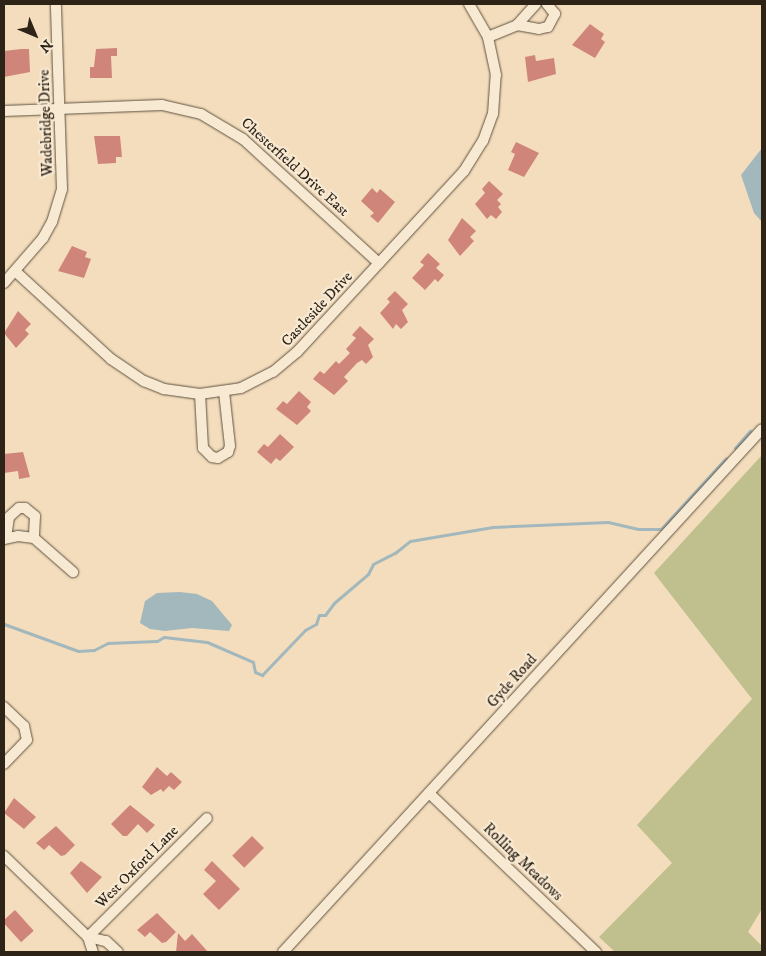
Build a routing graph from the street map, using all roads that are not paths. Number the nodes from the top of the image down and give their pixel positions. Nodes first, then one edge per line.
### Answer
1 (56, 4) edge
2 (469, 4) edge
3 (536, 4) edge
4 (547, 4) edge
5 (517, 25) junction
6 (488, 37) junction
7 (62, 109) junction
8 (4, 111) edge
9 (379, 263) junction
10 (14, 271) junction
11 (4, 283) edge
12 (224, 392) junction
13 (200, 394) junction
14 (762, 429) edge
15 (34, 538) junction
16 (5, 539) edge
17 (73, 572) dead end
18 (4, 707) edge
19 (4, 764) edge
20 (429, 793) junction
21 (207, 818) dead end
22 (4, 856) edge
23 (88, 937) junction
24 (93, 952) edge
25 (118, 952) edge
26 (283, 952) edge
27 (596, 952) edge

1 - 7 street, Wadebridge Drive
2 - 6 street, Castleside Drive
3 - 5 street
4 - 5 street
5 - 6 street
6 - 9 street, Castleside Drive
7 - 8 street, Chesterfield Drive East
7 - 9 street, Chesterfield Drive East
7 - 10 street, Wadebridge Drive
9 - 12 street, Castleside Drive
10 - 11 street, Wadebridge Drive
10 - 13 street, Castleside Drive
12 - 13 street, Castleside Drive
12 - 13 street
14 - 20 street, Gyde Road
15 - 16 street
15 - 16 street
15 - 17 street
18 - 19 street
20 - 26 street, Gyde Road
20 - 27 street, Rolling Meadows
21 - 23 street, West Oxford Lane
22 - 23 street
23 - 24 street
23 - 25 street

